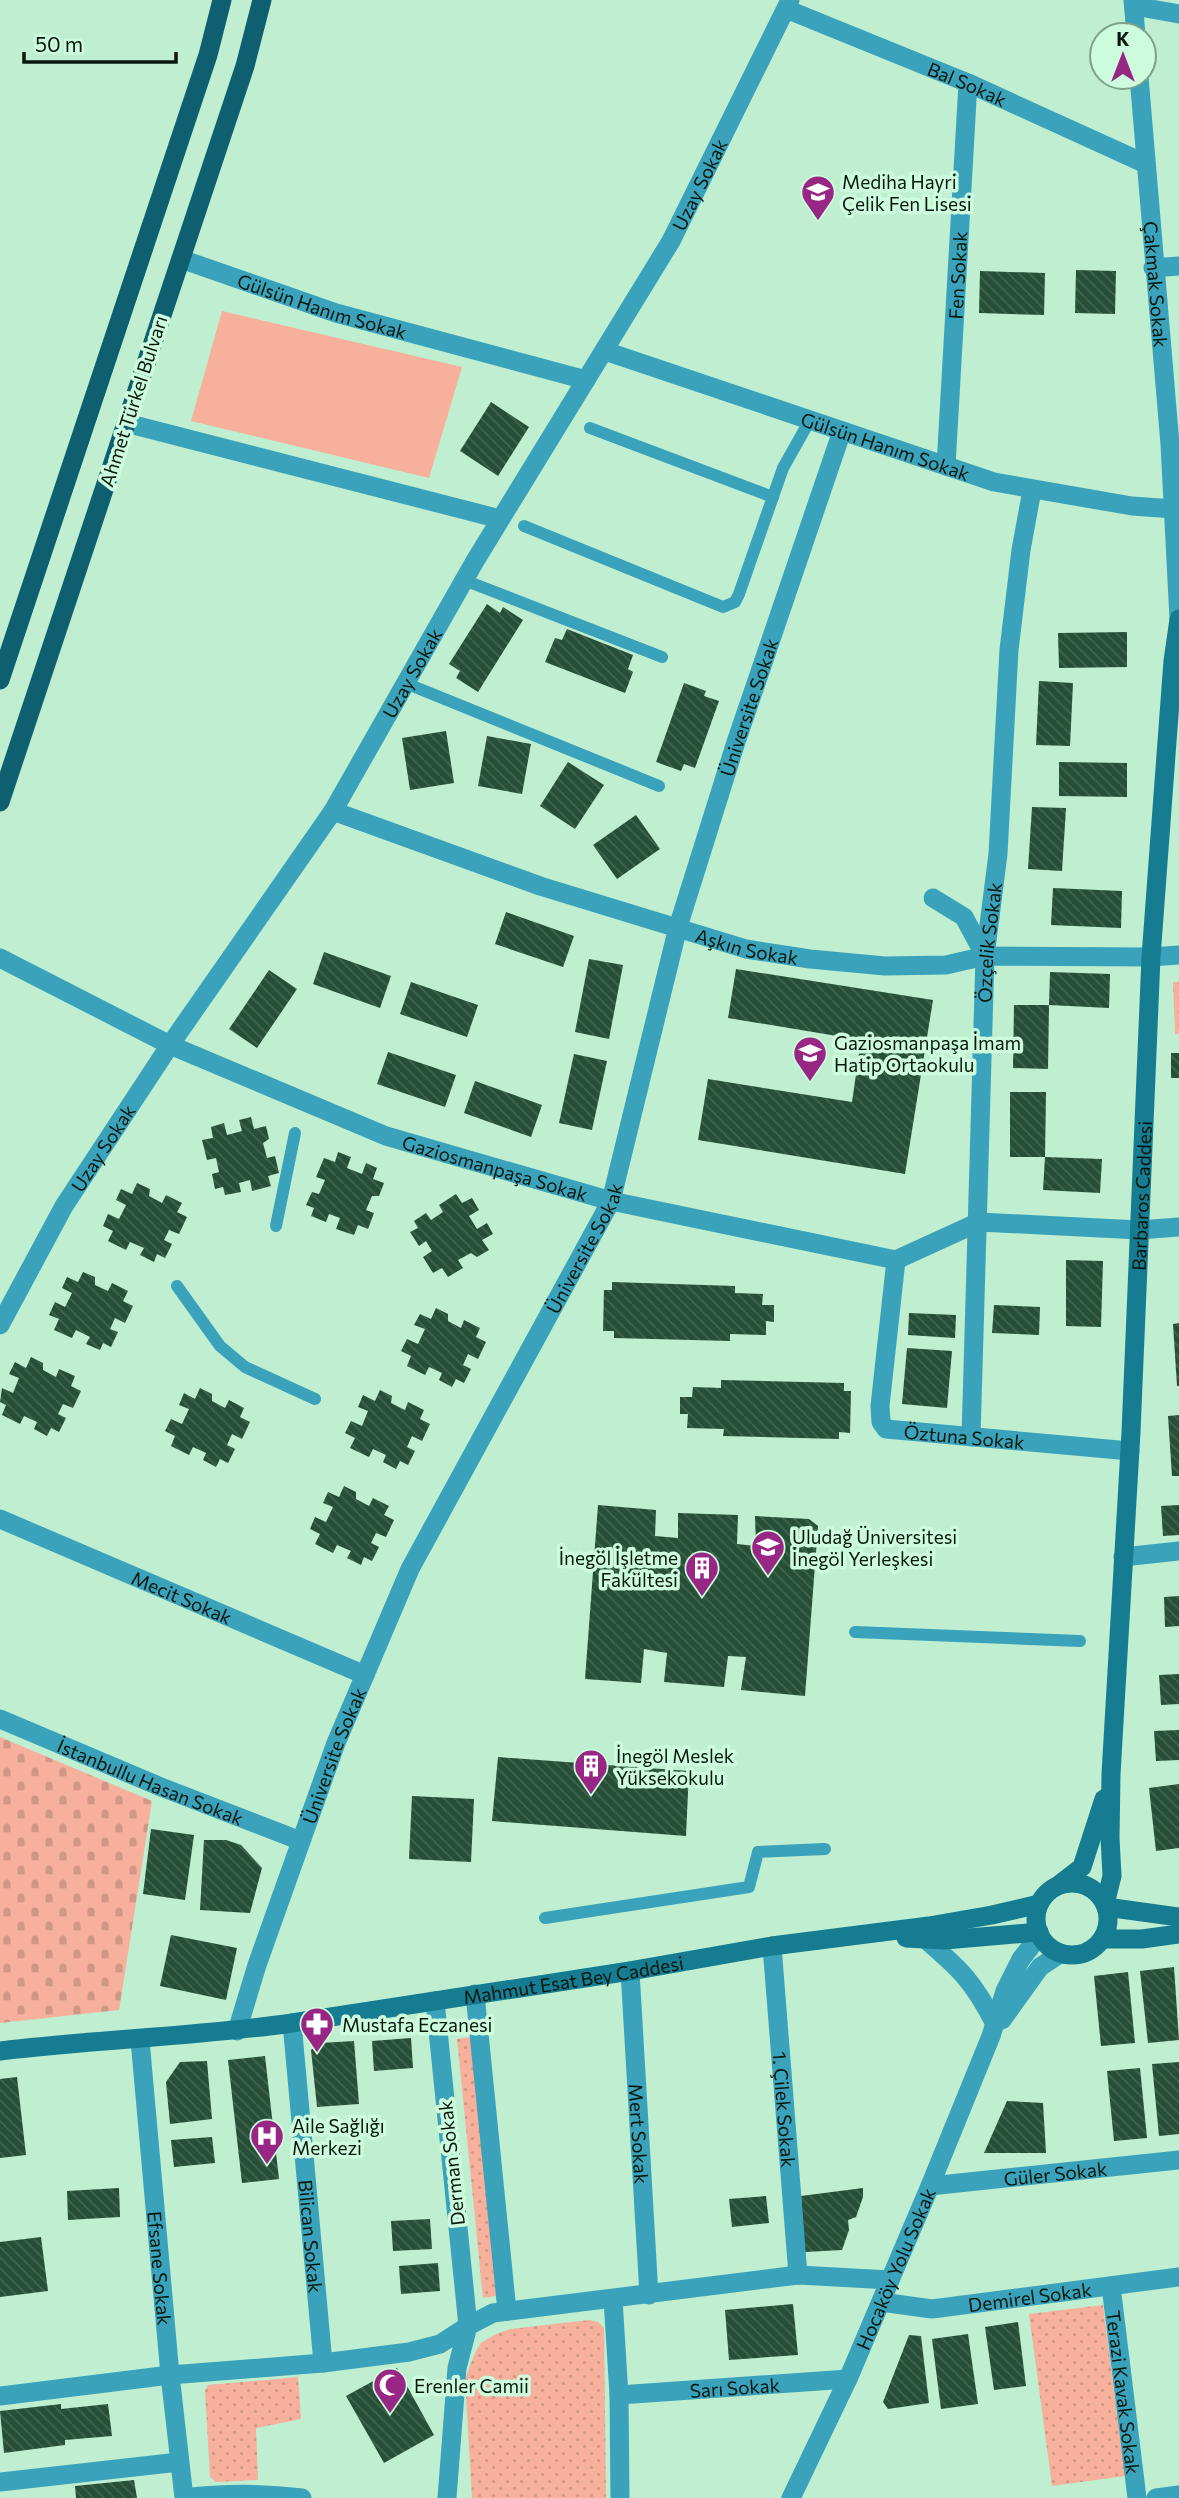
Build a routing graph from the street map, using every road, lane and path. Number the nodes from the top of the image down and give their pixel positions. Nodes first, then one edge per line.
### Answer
1 (222, 0) edge
2 (262, 0) edge
3 (1133, 3) edge
4 (788, 5) edge
5 (1179, 14) edge
6 (1135, 21) edge
7 (968, 83) junction
8 (1140, 91) edge
9 (1146, 164) junction
10 (181, 259) junction
11 (1179, 266) edge
12 (1153, 268) junction
13 (605, 351) junction
14 (586, 380) junction
15 (810, 420) junction
16 (126, 423) junction
17 (590, 428) dead end
18 (842, 432) junction
19 (1174, 443) edge
20 (946, 466) junction
21 (1032, 491) junction
22 (773, 497) junction
23 (1174, 509) junction
24 (500, 519) junction
25 (524, 526) dead end
26 (464, 580) junction
27 (1179, 619) edge
28 (662, 657) dead end
29 (0, 680) edge
30 (405, 683) junction
31 (659, 786) dead end
32 (0, 802) edge
33 (333, 811) junction
34 (933, 898) dead end
35 (678, 927) junction
36 (1179, 955) edge
37 (985, 956) junction
38 (1151, 957) junction
39 (0, 958) edge
40 (170, 1045) junction
41 (295, 1133) dead end
42 (611, 1201) junction
43 (979, 1223) junction
44 (276, 1226) dead end
45 (1179, 1227) edge
46 (1139, 1230) junction
47 (896, 1261) junction
48 (177, 1286) dead end
49 (0, 1325) edge
50 (315, 1399) dead end
51 (971, 1437) junction
52 (1130, 1451) junction
53 (0, 1518) edge
54 (1179, 1551) edge
55 (1124, 1557) junction
56 (855, 1632) dead end
57 (1080, 1641) dead end
58 (365, 1675) junction
59 (0, 1719) edge
60 (1111, 1774) junction
61 (301, 1841) junction
62 (825, 1849) dead end
63 (1055, 1887) junction
64 (1039, 1904) junction
65 (1106, 1906) junction
66 (545, 1917) dead end
67 (1179, 1917) edge
68 (1039, 1933) junction
69 (1179, 1934) edge
70 (853, 1935) junction
71 (925, 1939) junction
72 (1102, 1939) junction
73 (772, 1946) junction
74 (1061, 1954) junction
75 (630, 1971) junction
76 (475, 1994) junction
77 (435, 2001) junction
78 (292, 2023) junction
79 (992, 2029) junction
80 (237, 2031) junction
81 (140, 2040) junction
82 (0, 2051) edge
83 (1179, 2160) edge
84 (930, 2186) junction
85 (798, 2275) junction
86 (1179, 2277) edge
87 (890, 2280) junction
88 (1111, 2286) junction
89 (649, 2295) junction
90 (613, 2299) junction
91 (881, 2302) junction
92 (508, 2311) junction
93 (468, 2326) junction
94 (323, 2363) junction
95 (170, 2375) junction
96 (848, 2379) junction
97 (619, 2395) junction
98 (0, 2396) edge
99 (179, 2462) junction
100 (0, 2482) edge
101 (1179, 2495) edge
102 (184, 2498) edge
103 (302, 2498) edge
104 (447, 2498) edge
105 (620, 2498) edge
106 (791, 2498) edge
107 (1137, 2498) edge
108 (1156, 2498) edge

1 - 29 main road, Ahmet Türkel Bulvarı
2 - 10 main road, Ahmet Türkel Bulvarı
3 - 5 street
3 - 6 street
4 - 7 street, Bal Sokak
4 - 13 street, Uzay Sokak
7 - 9 street, Bal Sokak
7 - 20 street, Fen Sokak
8 - 9 street, Çakmak Sokak
9 - 12 street, Çakmak Sokak
10 - 14 street, Gülsün Hanım Sokak
10 - 16 main road, Ahmet Türkel Bulvarı
11 - 12 street
12 - 19 street, Çakmak Sokak
13 - 14 street, Uzay Sokak
13 - 15 street, Gülsün Hanım Sokak
14 - 24 street, Uzay Sokak
15 - 18 street, Gülsün Hanım Sokak
15 - 22 lane
16 - 24 street
16 - 32 main road, Ahmet Türkel Bulvarı
17 - 22 lane
18 - 20 street, Gülsün Hanım Sokak
18 - 35 street, Üniversite Sokak
19 - 23 street, Çakmak Sokak
20 - 21 street, Gülsün Hanım Sokak
21 - 23 street, Gülsün Hanım Sokak
21 - 37 street, Özçelik Sokak
22 - 25 lane
23 - 27 street, Çakmak Sokak
24 - 26 street, Uzay Sokak
26 - 28 lane
26 - 30 street, Uzay Sokak
27 - 38 main road, Barbaros Caddesi
30 - 31 lane
30 - 33 street, Uzay Sokak
33 - 35 street, Aşkın Sokak
33 - 40 street, Uzay Sokak
34 - 37 street
35 - 37 street, Aşkın Sokak
35 - 42 street, Üniversite Sokak
36 - 38 street, Aşkın Sokak
37 - 38 street, Aşkın Sokak
37 - 43 street, Özçelik Sokak
38 - 46 main road, Barbaros Caddesi
39 - 40 street, Gaziosmanpaşa Sokak
40 - 42 street, Gaziosmanpaşa Sokak
40 - 49 street, Uzay Sokak
41 - 44 lane
42 - 47 street, Gaziosmanpaşa Sokak
42 - 58 street, Üniversite Sokak
43 - 46 street
43 - 47 street
43 - 51 street, Özçelik Sokak
45 - 46 street
46 - 52 main road, Barbaros Caddesi
47 - 51 street, Öztuna Sokak
48 - 50 lane
51 - 52 street, Öztuna Sokak
52 - 55 main road, Barbaros Caddesi
53 - 58 street, Mecit Sokak
54 - 55 street
55 - 60 main road, Barbaros Caddesi
56 - 57 lane
58 - 61 street, Üniversite Sokak
59 - 61 street, İstanbullu Hasan Sokak
60 - 63 main road
60 - 65 main road
61 - 80 street, Üniversite Sokak
62 - 66 lane
63 - 64 main road
63 - 65 main road
64 - 68 main road
64 - 70 main road
65 - 67 main road
65 - 72 main road
68 - 71 main road
68 - 74 main road
68 - 79 street
69 - 72 main road
70 - 71 main road
70 - 73 main road, Mahmut Esat Bey Caddesi
71 - 79 street
72 - 74 main road
73 - 75 main road, Mahmut Esat Bey Caddesi
73 - 85 street, 1. Çilek Sokak
74 - 79 street
75 - 76 main road, Mahmut Esat Bey Caddesi
75 - 89 street, Mert Sokak
76 - 77 main road, Mahmut Esat Bey Caddesi
76 - 92 street
77 - 78 main road, Mahmut Esat Bey Caddesi
77 - 93 street, Derman Sokak
78 - 80 main road, Mahmut Esat Bey Caddesi
78 - 94 street, Bilican Sokak
79 - 84 street, Hocaköy Yolu Sokak
80 - 81 main road, Mahmut Esat Bey Caddesi
81 - 82 main road, Mahmut Esat Bey Caddesi
81 - 95 street, Efsane Sokak
83 - 84 street, Güler Sokak
84 - 87 street, Hocaköy Yolu Sokak
85 - 87 street
85 - 89 street
86 - 88 street, Demirel Sokak
87 - 91 street, Hocaköy Yolu Sokak
88 - 91 street, Demirel Sokak
88 - 107 street, Terazi Kavak Sokak
89 - 90 street
90 - 92 street
90 - 97 street
91 - 96 street, Hocaköy Yolu Sokak
92 - 93 street
93 - 94 street
93 - 104 street
94 - 95 street
95 - 98 street
95 - 99 street, Efsane Sokak
96 - 97 street, Sarı Sokak
96 - 106 street, Hocaköy Yolu Sokak
97 - 105 street
99 - 100 street
99 - 102 street, Efsane Sokak
101 - 108 street
102 - 103 street

